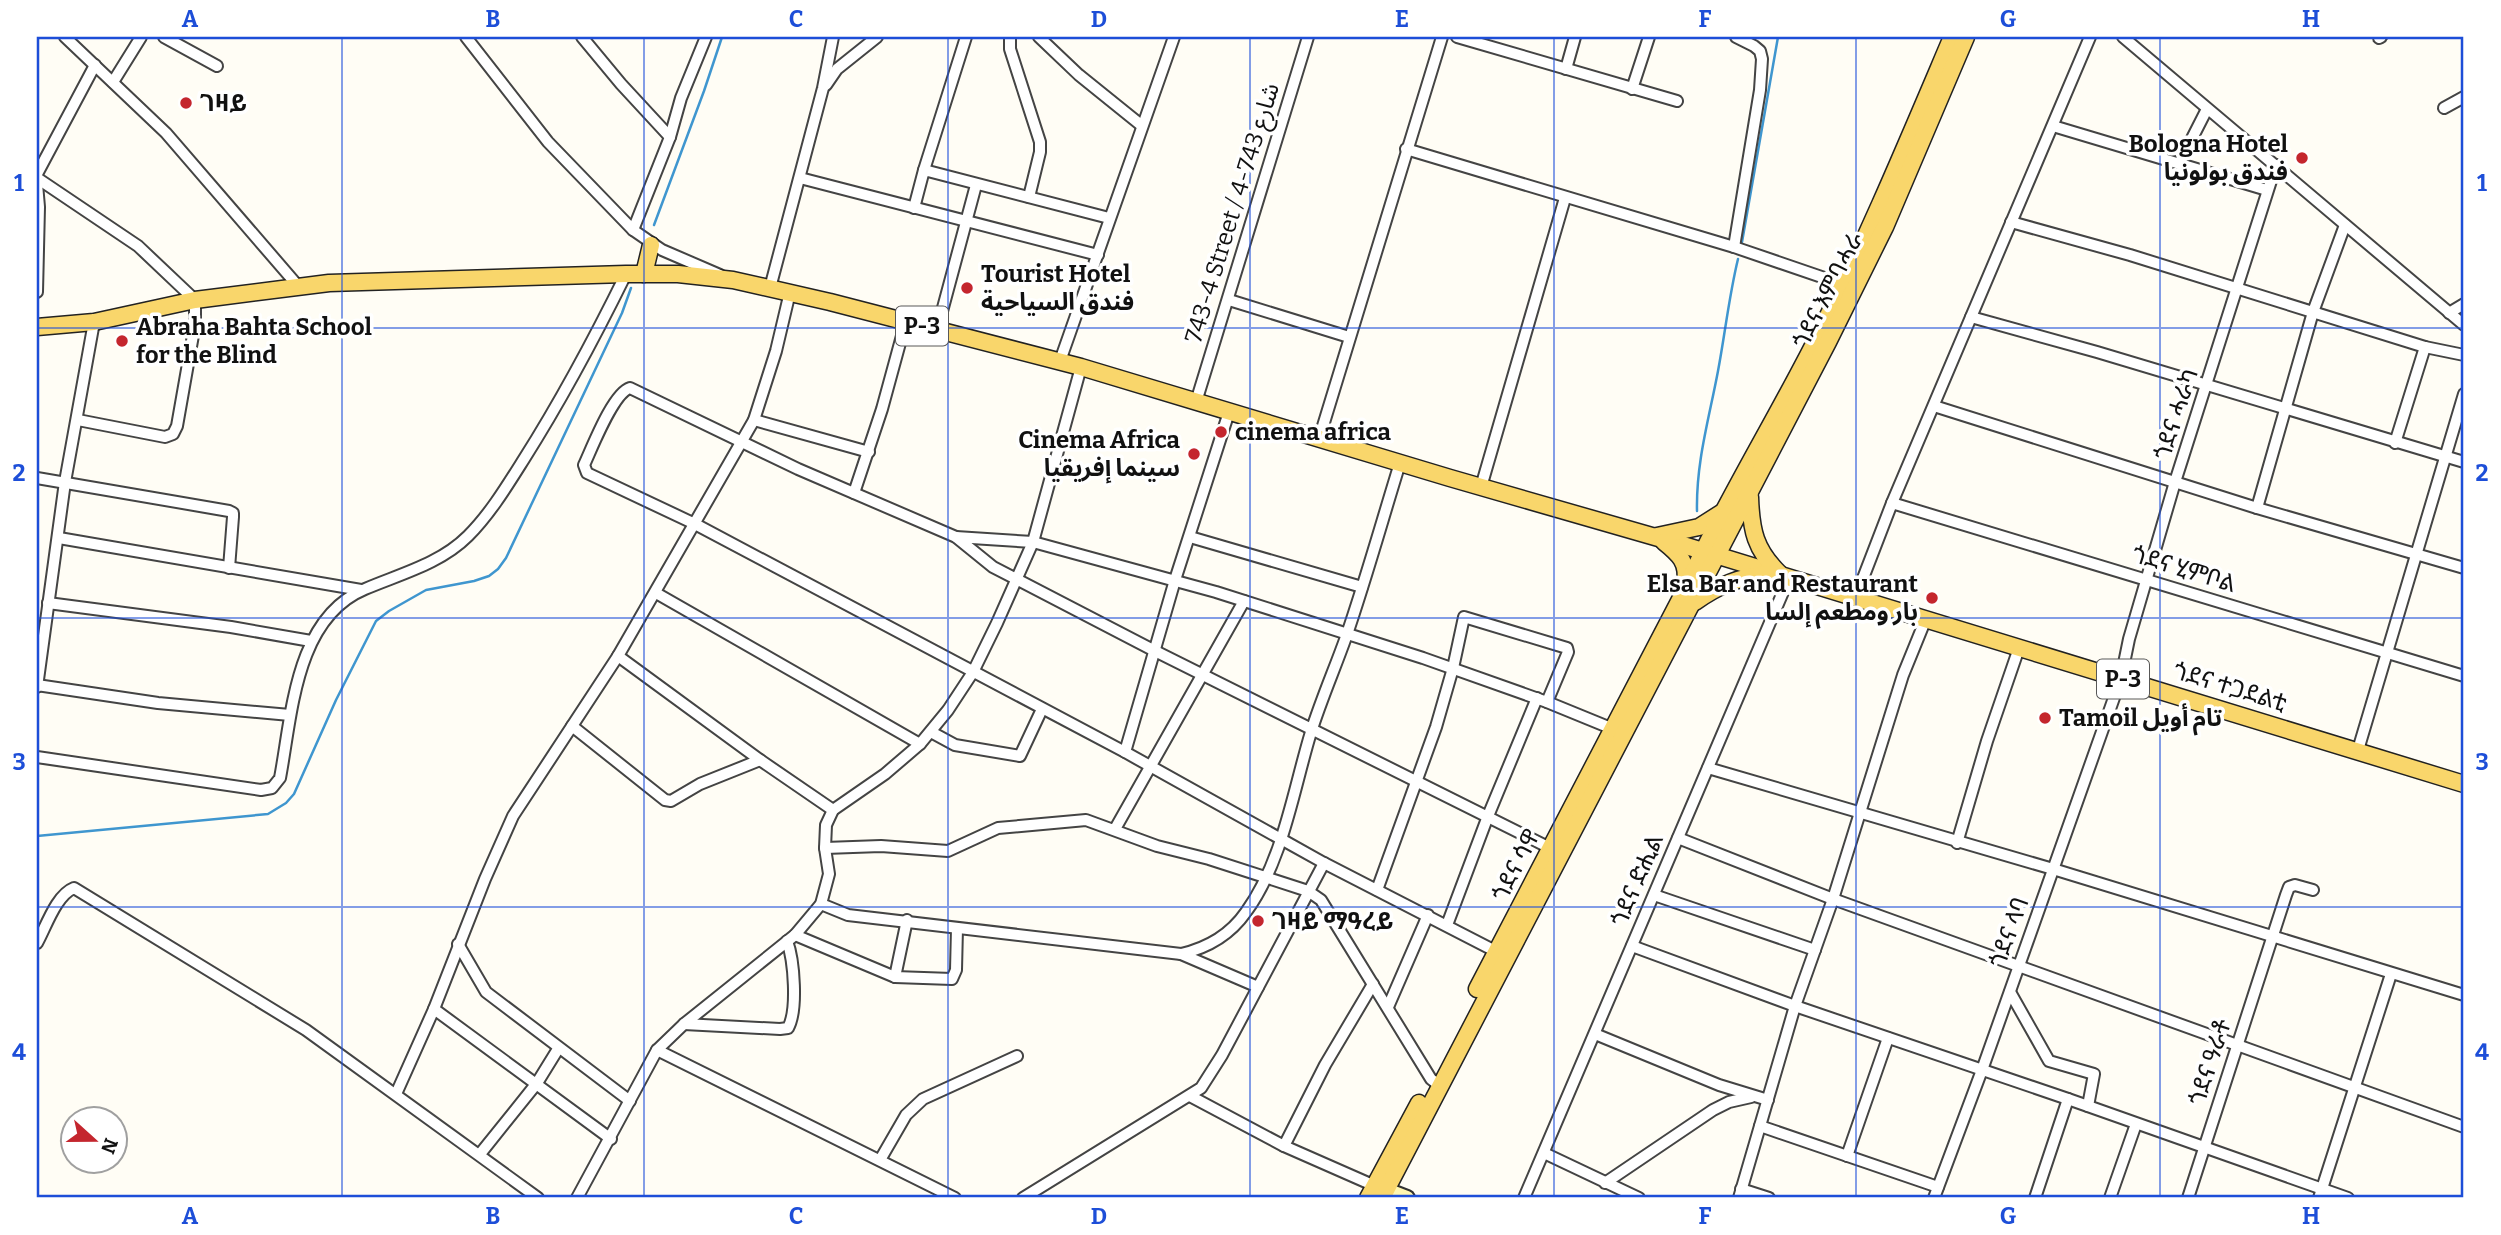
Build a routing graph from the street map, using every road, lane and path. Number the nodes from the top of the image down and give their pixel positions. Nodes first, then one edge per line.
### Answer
1 (65, 37) edge
2 (141, 37) edge
3 (164, 37) edge
4 (466, 37) edge
5 (582, 37) edge
6 (706, 37) edge
7 (833, 37) edge
8 (877, 37) edge
9 (966, 37) edge
10 (1010, 37) edge
11 (1039, 37) edge
12 (1174, 37) edge
13 (1308, 37) edge
14 (1442, 37) edge
15 (1457, 37) edge
16 (1575, 37) edge
17 (1649, 37) edge
18 (1736, 37) edge
19 (1952, 37) edge
20 (1966, 37) edge
21 (2090, 37) edge
22 (2123, 37) edge
23 (95, 65) junction
24 (217, 66) dead end
25 (1566, 69) junction
26 (113, 82) junction
27 (823, 88) junction
28 (1632, 89) junction
29 (2464, 97) edge
30 (1677, 101) dead end
31 (2444, 108) dead end
32 (2207, 109) junction
33 (1142, 125) junction
34 (2053, 126) junction
35 (670, 137) junction
36 (1406, 149) junction
37 (2179, 164) junction
38 (2276, 165) junction
39 (924, 170) junction
40 (37, 176) edge
41 (800, 178) junction
42 (37, 184) edge
43 (976, 185) junction
44 (2267, 190) junction
45 (1028, 197) junction
46 (1565, 198) junction
47 (914, 208) junction
48 (1109, 218) junction
49 (966, 222) junction
50 (2011, 222) junction
51 (2345, 225) junction
52 (633, 230) junction
53 (652, 244) junction
54 (1734, 247) junction
55 (1098, 255) junction
56 (626, 274) junction
57 (643, 274) junction
58 (733, 280) junction
59 (298, 286) junction
60 (1849, 286) junction
61 (770, 288) junction
62 (2238, 288) junction
63 (37, 292) edge
64 (790, 292) junction
65 (195, 300) junction
66 (1229, 300) junction
67 (2464, 304) edge
68 (2314, 312) junction
69 (2449, 313) junction
70 (1972, 317) junction
71 (906, 321) junction
72 (94, 322) junction
73 (2464, 326) edge
74 (37, 327) edge
75 (937, 330) junction
76 (1349, 337) junction
77 (2425, 347) junction
78 (2464, 355) edge
79 (1060, 361) junction
80 (1081, 367) junction
81 (2208, 385) junction
82 (2464, 394) edge
83 (1196, 402) junction
84 (1934, 406) junction
85 (2285, 409) junction
86 (1229, 412) junction
87 (754, 420) junction
88 (78, 421) junction
89 (1319, 439) junction
90 (742, 442) junction
91 (2395, 443) junction
92 (869, 452) junction
93 (2447, 457) junction
94 (2464, 462) edge
95 (1400, 463) junction
96 (37, 478) edge
97 (65, 482) junction
98 (2175, 482) junction
99 (1481, 487) junction
100 (1750, 490) junction
101 (854, 494) junction
102 (1892, 503) junction
103 (2257, 508) junction
104 (1725, 509) junction
105 (695, 524) junction
106 (957, 537) junction
107 (1190, 537) junction
108 (58, 538) junction
109 (1656, 538) junction
110 (1033, 542) junction
111 (1710, 554) junction
112 (2417, 554) junction
113 (229, 568) junction
114 (2464, 568) edge
115 (1781, 576) junction
116 (1018, 580) junction
117 (1175, 580) junction
118 (2146, 580) junction
119 (1362, 587) junction
120 (361, 590) junction
121 (656, 593) junction
122 (1687, 599) junction
123 (1855, 599) junction
124 (1244, 601) junction
125 (48, 603) junction
126 (1925, 621) junction
127 (1346, 635) junction
128 (311, 641) junction
129 (2019, 648) junction
130 (1155, 651) junction
131 (2387, 652) junction
132 (618, 656) junction
133 (1453, 668) junction
134 (973, 672) junction
135 (1202, 674) junction
136 (2464, 676) edge
137 (2121, 678) junction
138 (37, 686) edge
139 (1542, 700) junction
140 (1042, 709) junction
141 (290, 715) junction
142 (572, 726) junction
143 (1312, 729) junction
144 (1618, 731) junction
145 (931, 732) junction
146 (920, 744) junction
147 (2358, 750) junction
148 (1125, 752) junction
149 (37, 757) edge
150 (760, 760) junction
151 (1149, 766) junction
152 (1708, 768) junction
153 (1418, 781) junction
154 (2464, 784) edge
155 (833, 810) junction
156 (1860, 814) junction
157 (1488, 816) junction
158 (1115, 829) junction
159 (1280, 838) junction
160 (1678, 838) junction
161 (1957, 843) junction
162 (825, 848) junction
163 (1555, 851) junction
164 (1324, 863) junction
165 (2053, 869) junction
166 (1265, 878) junction
167 (1377, 890) junction
168 (2313, 890) dead end
169 (1308, 891) junction
170 (1654, 895) junction
171 (1833, 899) junction
172 (821, 904) junction
173 (1428, 915) junction
174 (907, 920) junction
175 (1447, 925) junction
176 (957, 928) junction
177 (791, 938) junction
178 (2273, 938) junction
179 (37, 943) edge
180 (458, 944) junction
181 (1632, 946) junction
182 (1815, 950) junction
183 (1181, 954) junction
184 (1501, 954) junction
185 (2019, 966) junction
186 (2391, 974) junction
187 (895, 977) junction
188 (1373, 984) junction
189 (1258, 987) junction
190 (2010, 992) junction
191 (2464, 995) edge
192 (1796, 1006) junction
193 (1388, 1007) junction
194 (434, 1009) junction
195 (684, 1024) junction
196 (1594, 1034) junction
197 (1888, 1038) junction
198 (2237, 1047) junction
199 (558, 1049) junction
200 (657, 1050) junction
201 (1017, 1056) dead end
202 (1982, 1070) junction
203 (1435, 1082) junction
204 (537, 1083) junction
205 (2354, 1088) junction
206 (396, 1094) junction
207 (1190, 1096) junction
208 (1751, 1097) junction
209 (2068, 1099) junction
210 (1768, 1100) junction
211 (630, 1101) junction
212 (2088, 1106) junction
213 (2137, 1124) junction
214 (1760, 1126) junction
215 (2464, 1127) edge
216 (611, 1139) junction
217 (1284, 1146) junction
218 (2204, 1148) junction
219 (1544, 1153) junction
220 (480, 1154) junction
221 (1847, 1156) junction
222 (880, 1160) junction
223 (1605, 1183) junction
224 (1378, 1193) edge
225 (1740, 1193) edge
226 (1936, 1193) edge
227 (2321, 1194) edge
228 (538, 1198) edge
229 (578, 1198) edge
230 (955, 1198) edge
231 (1023, 1198) edge
232 (1407, 1198) edge
233 (1524, 1198) edge
234 (1639, 1198) edge
235 (1769, 1198) edge
236 (2035, 1198) edge
237 (2110, 1198) edge
238 (2188, 1198) edge
239 (2348, 1198) edge

1 - 23 street
2 - 26 street
3 - 24 street
4 - 52 street
5 - 35 street
6 - 35 street
7 - 27 street
8 - 27 street
9 - 39 street
10 - 45 street
11 - 33 street
12 - 33 street
13 - 66 street, 743-4 Street / شارع 743-4
14 - 36 street
15 - 25 street
16 - 25 street
17 - 28 street
18 - 54 street
19 - 60 main road, ጎደና እምባሓራ
20 - 60 main road, ጎደና እምባሓራ
21 - 34 street
22 - 32 street
23 - 26 street
23 - 40 street
25 - 28 street
26 - 59 street
27 - 41 street
28 - 30 street
29 - 31 street
32 - 37 street
32 - 38 street
33 - 48 street
34 - 37 street
34 - 50 street
35 - 52 street
36 - 46 street
36 - 76 street
37 - 44 street
38 - 44 street, ጎደና ሓራካ
38 - 51 street
39 - 43 street
39 - 47 street
40 - 65 street
41 - 47 street
41 - 61 street
42 - 63 street
43 - 45 street
43 - 49 street
44 - 62 street, ጎደና ሓራካ
45 - 48 street
46 - 54 street
46 - 99 street
47 - 49 street
48 - 55 street
49 - 55 street
49 - 75 street
50 - 62 street
50 - 70 street
51 - 68 street
51 - 69 street
52 - 53 street
53 - 57 main road
53 - 58 street
54 - 60 street
55 - 79 street
56 - 57 main road, P-3
56 - 59 main road, P-3
56 - 120 street
57 - 58 main road, P-3
58 - 61 main road, P-3
59 - 65 main road, P-3
60 - 100 main road, ጎደና እምባሓራ
60 - 104 main road, ጎደና እምባሓራ
61 - 64 main road, P-3
62 - 68 street
62 - 81 street, ጎደና ሓራካ
64 - 71 main road, P-3
64 - 87 street
65 - 72 main road, P-3
65 - 88 street
66 - 76 street
66 - 83 street, 743-4 Street / شارع 743-4
67 - 69 street
68 - 77 street
68 - 85 street
69 - 73 street
70 - 81 street
70 - 84 street
71 - 75 main road, P-3
71 - 92 street
72 - 74 main road, P-3
72 - 88 street
75 - 79 main road, P-3
76 - 89 street
77 - 78 street
77 - 91 street
79 - 80 main road, P-3
80 - 83 main road, P-3
80 - 110 street
81 - 85 street
81 - 98 street, ጎደና ሓራካ
82 - 93 street
83 - 86 main road, P-3
84 - 98 street
84 - 102 street
85 - 91 street
85 - 103 street
86 - 89 main road, P-3
86 - 107 street
87 - 90 street
87 - 92 street
88 - 97 street
89 - 95 main road, P-3
90 - 101 street
90 - 105 street
90 - 105 street
91 - 93 street
92 - 101 street
93 - 94 street
93 - 112 street
95 - 99 main road, P-3
95 - 119 street
96 - 97 street
97 - 108 street
97 - 113 street
98 - 103 street
98 - 118 street, ጎደና ሓራካ
99 - 109 main road, P-3
100 - 111 main road, ጎደና እምባሓራ
100 - 115 main road
101 - 106 street
102 - 118 street, ጎደና ሂምቦል
102 - 123 street
103 - 112 street
104 - 109 main road
104 - 111 main road, ጎደና እምባሓራ
105 - 121 street
105 - 134 street
106 - 110 street
106 - 116 street
107 - 117 street
107 - 119 street
108 - 113 street
108 - 125 street
109 - 111 main road, P-3
109 - 122 main road
110 - 116 street
110 - 117 street
111 - 115 main road, P-3
111 - 122 main road, ጎደና ሳዋ
112 - 114 street
112 - 131 street
113 - 120 street
115 - 122 main road
115 - 123 main road, ጎደና ተጋደልቲ / P-3
115 - 152 street, ጎደና ድሒል
116 - 130 street
116 - 134 street
117 - 124 street
117 - 130 street
118 - 131 street, ጎደና ሂምቦል
118 - 137 street, ጎደና ሓራካ
119 - 127 street
120 - 128 street
121 - 132 street
121 - 146 street
122 - 144 main road, ጎደና ሳዋ
123 - 126 main road, ጎደና ተጋደልቲ / P-3
124 - 127 street
124 - 135 street
125 - 128 street
125 - 138 street
126 - 129 main road, ጎደና ተጋደልቲ / P-3
126 - 156 street
127 - 133 street
127 - 143 street
128 - 141 street
129 - 137 main road, ጎደና ተጋደልቲ / P-3
129 - 161 street
130 - 135 street
130 - 148 street
131 - 136 street, ጎደና ሂምቦል
131 - 147 street
132 - 142 street
132 - 150 street
133 - 139 street
133 - 139 street
133 - 153 street
134 - 140 street
134 - 145 street
135 - 143 street
135 - 151 street
137 - 147 main road, ጎደና ተጋደልቲ / P-3
137 - 165 street, ጎደና ላባ
138 - 141 street
139 - 144 street
139 - 157 street
140 - 145 street
140 - 148 street
141 - 149 street
142 - 150 street
142 - 180 street
143 - 153 street
143 - 159 street
144 - 163 main road, ጎደና ሳዋ
145 - 146 street
146 - 155 street
147 - 154 main road, ጎደና ተጋደልቲ / P-3
148 - 151 street
150 - 155 street
151 - 158 street
151 - 159 street
152 - 156 street
152 - 160 street, ጎደና ድሒል
153 - 157 street
153 - 167 street
155 - 162 street
156 - 161 street
156 - 171 street
157 - 163 street
157 - 175 street
158 - 162 street
158 - 166 street
159 - 164 street
159 - 166 street
160 - 170 street, ጎደና ድሒል
160 - 171 street
161 - 165 street
162 - 172 street
163 - 184 main road, ጎደና ሳዋ
164 - 167 street
164 - 169 street
165 - 178 street
165 - 185 street, ጎደና ላባ
166 - 169 street
166 - 183 street
167 - 173 street
168 - 178 street, ጎደና ዓራቶ
169 - 188 street
169 - 189 street
170 - 181 street, ጎደና ድሒል
170 - 182 street
171 - 182 street
171 - 185 street
172 - 174 street
172 - 177 street
173 - 175 street
173 - 193 street
174 - 176 street
174 - 187 street
175 - 184 street
176 - 183 street
176 - 187 street
177 - 187 street
177 - 195 street
177 - 195 street
178 - 186 street
178 - 198 street, ጎደና ዓራቶ
179 - 206 street
180 - 194 street
180 - 199 street
181 - 192 street
181 - 196 street, ጎደና ድሒል
182 - 192 street
183 - 189 street
184 - 203 main road, ጎደና ሳዋ
185 - 190 street, ጎደና ላባ
185 - 198 street
186 - 191 street
186 - 205 street
188 - 193 street
188 - 217 street
189 - 207 street
190 - 202 street, ጎደና ላባ
190 - 212 street
192 - 197 street
192 - 210 street
193 - 203 street
194 - 204 street
194 - 206 street
195 - 200 street
196 - 208 street
196 - 219 street, ጎደና ድሒል
197 - 202 street
197 - 221 street
198 - 205 street
198 - 218 street, ጎደና ዓራቶ
199 - 204 street
199 - 211 street
200 - 211 street
200 - 222 street
201 - 222 street
202 - 209 street
202 - 226 street, ጎደና ላባ
203 - 224 main road, ጎደና ሳዋ
204 - 216 street
204 - 220 street
205 - 215 street
205 - 227 street
206 - 220 street
207 - 217 street
207 - 231 street
208 - 210 street
208 - 223 street
209 - 212 street
209 - 236 street
210 - 214 street
211 - 216 street
212 - 213 street
213 - 218 street
213 - 237 street
214 - 221 street
214 - 225 street
216 - 229 street
217 - 224 street
218 - 227 street
218 - 238 street, ጎደና ዓራቶ
219 - 223 street
219 - 233 street, ጎደና ድሒል
220 - 228 street
221 - 226 street
222 - 230 street
223 - 234 street
224 - 232 street
225 - 235 street
227 - 239 street

